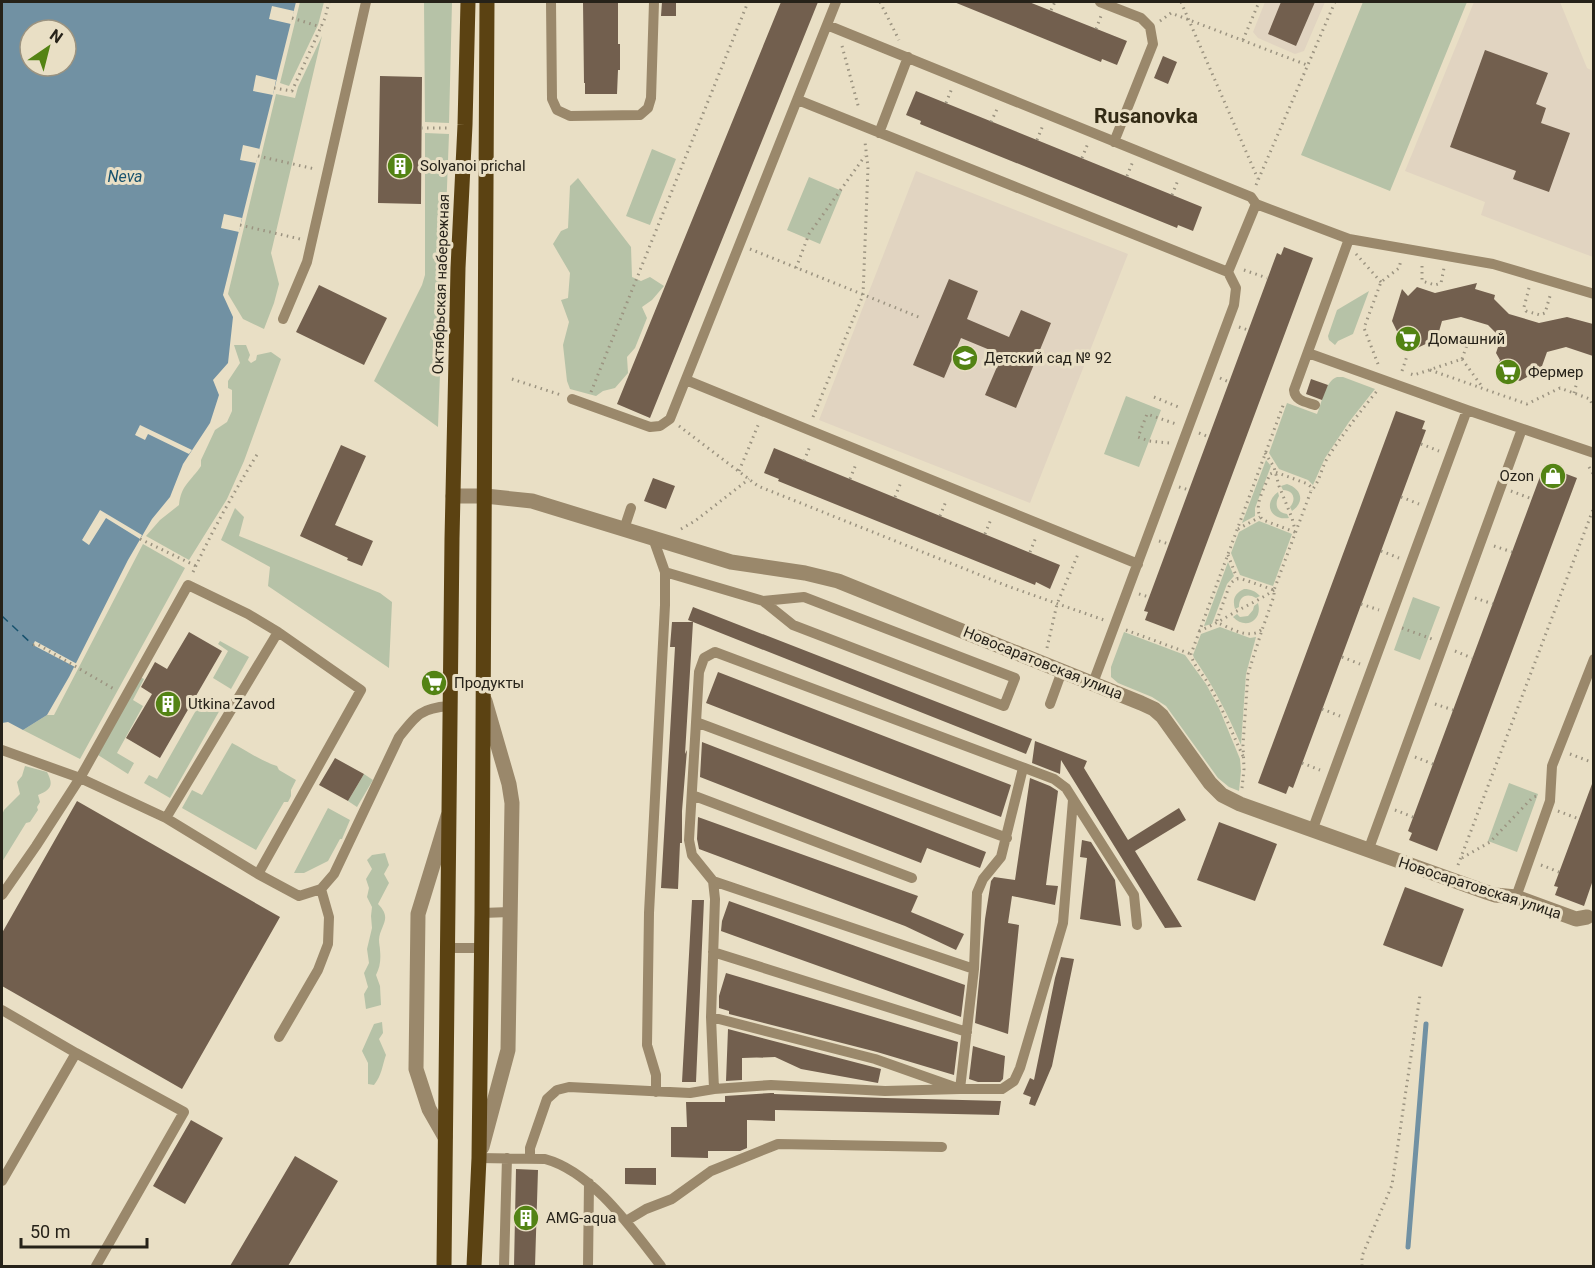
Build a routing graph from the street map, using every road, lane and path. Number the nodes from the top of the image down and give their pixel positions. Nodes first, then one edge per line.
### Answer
1 (329, 2) edge
2 (366, 2) edge
3 (468, 2) edge
4 (488, 2) edge
5 (552, 2) edge
6 (654, 2) edge
7 (748, 2) edge
8 (836, 2) edge
9 (880, 2) edge
10 (1055, 2) edge
11 (1100, 2) edge
12 (1181, 2) edge
13 (1259, 2) edge
14 (1335, 2) edge
15 (1130, 7) edge
16 (1051, 10) dead end
17 (292, 18) dead end
18 (1190, 20) junction
19 (321, 27) junction
20 (832, 27) junction
21 (1150, 27) junction
22 (1244, 40) junction
23 (908, 57) junction
24 (1307, 65) junction
25 (274, 88) dead end
26 (798, 100) junction
27 (864, 127) junction
28 (421, 128) dead end
29 (452, 128) dead end
30 (879, 133) junction
31 (1114, 142) junction
32 (866, 154) junction
33 (258, 156) dead end
34 (327, 172) junction
35 (1258, 180) junction
36 (1253, 200) junction
37 (240, 225) dead end
38 (311, 242) junction
39 (1349, 242) junction
40 (740, 245) junction
41 (1402, 248) junction
42 (1422, 264) dead end
43 (795, 268) junction
44 (1230, 268) junction
45 (1444, 268) dead end
46 (1268, 278) dead end
47 (1381, 282) junction
48 (1529, 287) dead end
49 (1551, 294) dead end
50 (1593, 294) edge
51 (863, 295) junction
52 (921, 318) dead end
53 (283, 320) dead end
54 (1468, 342) dead end
55 (1308, 353) junction
56 (1407, 356) dead end
57 (1462, 359) junction
58 (1378, 362) junction
59 (1386, 365) dead end
60 (1394, 368) dead end
61 (1430, 370) junction
62 (1402, 371) junction
63 (1579, 375) dead end
64 (1373, 377) junction
65 (512, 379) dead end
66 (686, 380) junction
67 (1385, 381) junction
68 (1484, 389) junction
69 (1574, 393) junction
70 (1295, 395) junction
71 (1154, 397) dead end
72 (572, 399) joint
73 (586, 404) junction
74 (1173, 405) dead end
75 (1315, 405) dead end
76 (1593, 409) edge
77 (763, 411) junction
78 (1467, 411) junction
79 (670, 420) junction
80 (1167, 421) dead end
81 (1522, 429) junction
82 (808, 430) junction
83 (1164, 442) dead end
84 (1421, 444) dead end
85 (258, 453) dead end
86 (1265, 453) junction
87 (1593, 453) edge
88 (1451, 455) junction
89 (739, 471) junction
90 (1275, 472) junction
91 (749, 479) junction
92 (1500, 487) junction
93 (1311, 491) junction
94 (453, 496) junction
95 (485, 496) junction
96 (1401, 497) dead end
97 (1532, 499) dead end
98 (1593, 507) edge
99 (631, 508) dead end
100 (1431, 508) junction
101 (1260, 517) junction
102 (624, 529) junction
103 (1237, 529) junction
104 (1296, 532) junction
105 (674, 533) dead end
106 (653, 538) junction
107 (140, 539) dead end
108 (1481, 541) junction
109 (1083, 542) junction
110 (1381, 551) dead end
111 (1512, 552) dead end
112 (1228, 554) junction
113 (1411, 562) junction
114 (1138, 564) junction
115 (196, 566) junction
116 (665, 572) junction
117 (1238, 578) junction
118 (188, 585) junction
119 (1274, 590) junction
120 (1462, 593) junction
121 (763, 601) junction
122 (1058, 604) junction
123 (1362, 604) dead end
124 (1493, 604) dead end
125 (1390, 619) junction
126 (1218, 623) junction
127 (1115, 625) junction
128 (1262, 630) junction
129 (1199, 631) junction
130 (278, 632) junction
131 (33, 645) dead end
132 (1443, 645) junction
133 (1191, 654) junction
134 (1342, 657) dead end
135 (1473, 658) dead end
136 (1593, 660) edge
137 (1044, 664) junction
138 (1372, 669) junction
139 (1062, 671) junction
140 (1093, 683) junction
141 (483, 693) junction
142 (125, 696) junction
143 (1423, 699) junction
144 (1050, 704) dead end
145 (449, 706) junction
146 (1322, 709) dead end
147 (1453, 711) dead end
148 (1353, 720) junction
149 (696, 722) junction
150 (2, 750) edge
151 (1558, 750) junction
152 (1243, 758) junction
153 (1302, 763) dead end
154 (1593, 763) edge
155 (1023, 768) junction
156 (1332, 774) junction
157 (80, 778) junction
158 (692, 795) junction
159 (1537, 796) dead end
160 (1073, 800) junction
161 (1240, 804) junction
162 (1548, 807) junction
163 (449, 810) junction
164 (166, 818) junction
165 (1579, 819) dead end
166 (1312, 831) junction
167 (1007, 838) junction
168 (1368, 851) junction
169 (1461, 858) junction
170 (1529, 861) junction
171 (1456, 870) dead end
172 (1559, 872) dead end
173 (258, 874) junction
174 (912, 878) dead end
175 (713, 881) junction
176 (321, 889) junction
177 (2, 895) edge
178 (1516, 897) junction
179 (510, 912) junction
180 (482, 913) junction
181 (1590, 913) edge
182 (1137, 925) dead end
183 (447, 948) junction
184 (481, 948) junction
185 (713, 951) junction
186 (974, 969) junction
187 (1420, 995) dead end
188 (2, 1010) edge
189 (711, 1017) junction
190 (967, 1032) junction
191 (279, 1037) dead end
192 (76, 1053) junction
193 (714, 1089) junction
194 (960, 1089) junction
195 (656, 1092) junction
196 (445, 1137) junction
197 (942, 1147) dead end
198 (479, 1158) junction
199 (507, 1158) junction
200 (530, 1158) junction
201 (2, 1180) edge
202 (589, 1183) junction
203 (626, 1221) junction
204 (96, 1266) edge
205 (444, 1266) edge
206 (474, 1266) edge
207 (504, 1266) edge
208 (588, 1266) edge
209 (661, 1266) edge
210 (1362, 1266) edge

1 - 19 path
2 - 34 lane
3 - 94 main road, Октябрьская набережная
4 - 95 main road
5 - 6 lane
7 - 73 path
8 - 20 lane
9 - 23 path
10 - 16 path
11 - 15 lane
12 - 18 path
13 - 22 path
14 - 24 path
15 - 21 lane
17 - 19 path
18 - 21 path
18 - 22 path
18 - 35 path
19 - 25 path
20 - 23 lane
20 - 26 lane
20 - 27 path
21 - 31 lane
22 - 24 path
23 - 30 lane
23 - 31 lane
24 - 35 path
26 - 27 lane
26 - 40 lane
27 - 30 lane
27 - 32 path
28 - 29 path
30 - 44 lane
31 - 36 lane
32 - 43 path
32 - 51 path
33 - 34 path
34 - 38 lane
35 - 36 path
36 - 39 lane
36 - 44 lane
37 - 38 path
38 - 53 lane
39 - 41 lane
39 - 47 path
39 - 55 lane
40 - 43 path
40 - 66 lane
41 - 47 path
41 - 50 lane
42 - 45 path
43 - 51 path
44 - 46 path
44 - 114 lane
47 - 58 path
48 - 49 path
51 - 52 path
51 - 82 path
54 - 57 path
55 - 64 lane
55 - 70 lane
56 - 62 path
57 - 61 path
57 - 68 path
58 - 59 path
58 - 64 path
60 - 62 path
61 - 62 path
61 - 68 path
63 - 69 path
64 - 67 lane
65 - 72 path
66 - 77 lane
66 - 79 lane
67 - 78 lane
67 - 93 path
68 - 69 path
69 - 76 path
70 - 75 lane
70 - 86 path
71 - 74 path
72 - 73 lane
73 - 79 lane
77 - 82 lane
77 - 89 path
78 - 81 lane
78 - 88 lane
79 - 89 path
80 - 83 path
81 - 87 lane
81 - 92 lane
82 - 109 lane
84 - 88 path
85 - 115 path
86 - 90 path
86 - 103 path
88 - 100 lane
89 - 91 path
90 - 93 path
90 - 101 path
90 - 104 path
91 - 105 path
91 - 122 path
92 - 97 path
92 - 108 lane
93 - 104 path
94 - 95 street, Новосаратовская улица
94 - 145 main road, Октябрьская набережная
95 - 102 street, Новосаратовская улица
95 - 141 main road
96 - 100 path
98 - 169 path
99 - 102 lane
100 - 113 lane
101 - 103 path
101 - 104 path
102 - 106 street, Новосаратовская улица
103 - 112 path
104 - 119 path
106 - 116 lane
106 - 137 street, Новосаратовская улица
107 - 115 path
108 - 111 path
108 - 120 lane
109 - 114 lane
109 - 122 path
110 - 113 path
112 - 117 path
112 - 129 path
113 - 125 lane
114 - 127 lane
115 - 118 path
116 - 121 lane
116 - 195 lane
117 - 119 path
117 - 126 path
118 - 130 lane
118 - 142 lane
119 - 126 path
119 - 128 path
120 - 124 path
120 - 132 lane
121 - 121 lane
122 - 127 path
122 - 137 path
123 - 125 path
125 - 132 path
125 - 138 lane
126 - 128 path
126 - 129 path
127 - 133 path
127 - 140 lane
128 - 152 path
129 - 133 path
130 - 164 lane
130 - 173 lane
131 - 142 path
132 - 135 path
132 - 143 lane
133 - 152 path
134 - 138 path
136 - 151 lane
137 - 139 street, Новосаратовская улица
138 - 148 lane
139 - 140 street, Новосаратовская улица
139 - 144 lane
140 - 161 street, Новосаратовская улица
141 - 179 street
141 - 180 main road
142 - 157 lane
143 - 147 path
143 - 168 lane
145 - 163 main road, Октябрьская набережная
145 - 176 lane
146 - 148 path
148 - 156 lane
149 - 155 lane
149 - 158 lane
149 - 167 lane
150 - 157 lane
151 - 154 path
151 - 162 lane
152 - 161 path
153 - 156 path
155 - 160 lane
155 - 167 lane
156 - 166 lane
157 - 164 lane
157 - 177 lane
158 - 174 lane
158 - 175 lane
159 - 169 path
160 - 182 lane
160 - 194 lane
161 - 166 street, Новосаратовская улица
162 - 165 path
162 - 170 lane
163 - 183 main road, Октябрьская набережная
163 - 196 street
164 - 173 lane
166 - 168 street, Новосаратовская улица
167 - 186 lane
168 - 178 street, Новосаратовская улица
169 - 171 path
170 - 172 path
170 - 178 lane
173 - 176 lane
175 - 185 lane
175 - 186 lane
176 - 191 lane
178 - 181 street, Новосаратовская улица
179 - 180 lane
179 - 198 street
180 - 184 main road
183 - 184 lane
183 - 196 main road, Октябрьская набережная
184 - 198 main road
185 - 189 lane
185 - 190 lane
186 - 190 lane
187 - 210 path
188 - 192 lane
189 - 193 lane
189 - 194 lane
190 - 194 lane
192 - 201 lane
192 - 204 lane
193 - 194 lane
193 - 195 lane
195 - 200 lane
196 - 205 main road, Октябрьская набережная
197 - 203 lane
198 - 199 lane
198 - 206 main road
199 - 200 lane
199 - 207 lane
200 - 202 lane
202 - 203 lane
202 - 208 lane
203 - 209 lane

